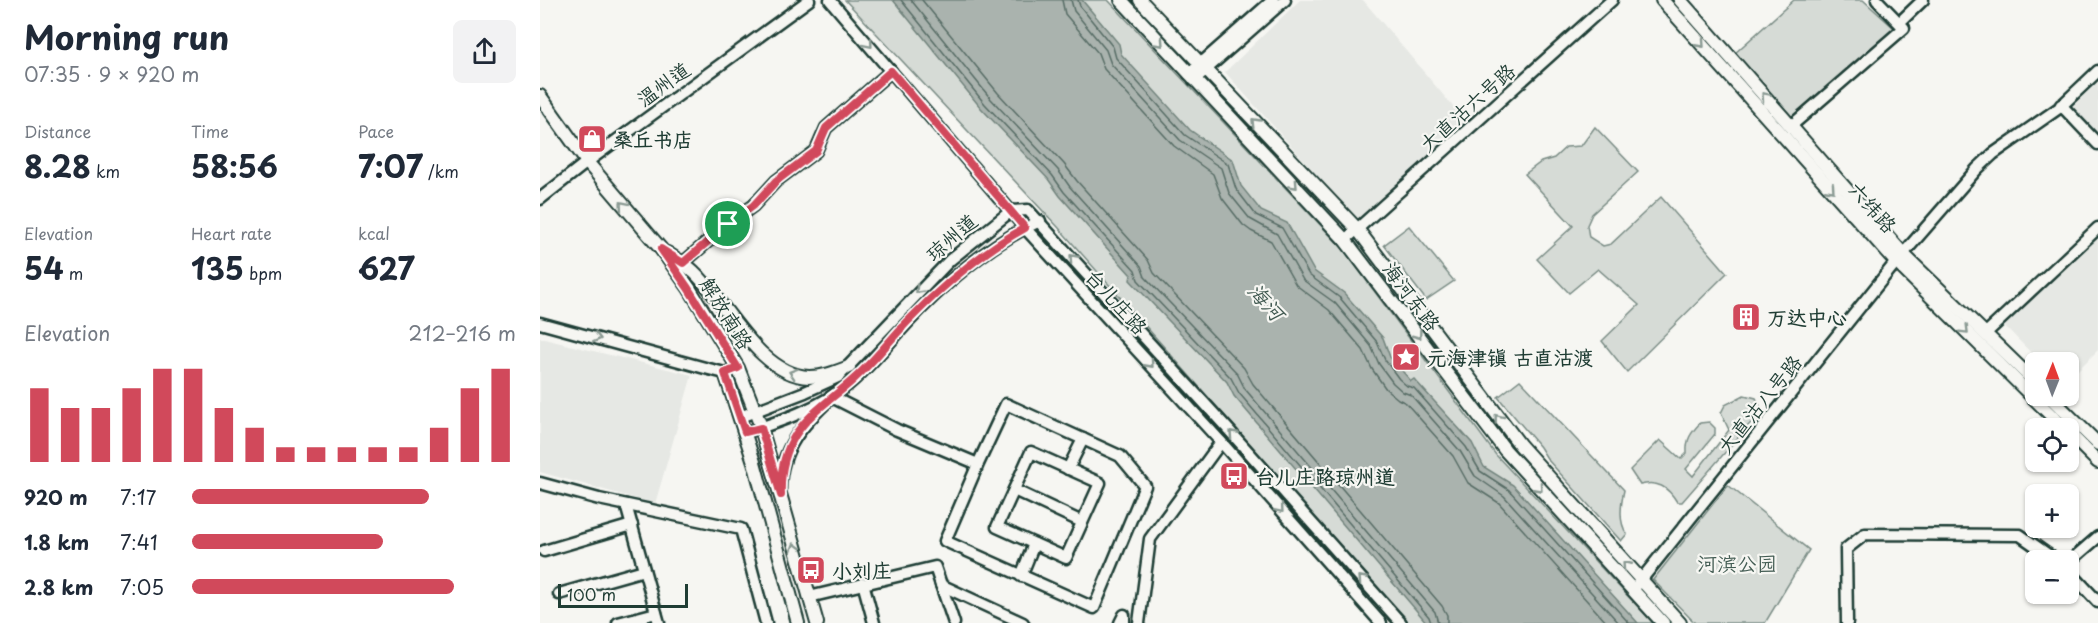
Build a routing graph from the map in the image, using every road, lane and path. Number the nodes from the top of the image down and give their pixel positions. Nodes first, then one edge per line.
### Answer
1 (809, 0) edge
2 (830, 0) edge
3 (1121, 0) edge
4 (1140, 0) edge
5 (1273, 0) edge
6 (1285, 0) edge
7 (1612, 0) edge
8 (1662, 0) edge
9 (1680, 0) edge
10 (1876, 0) edge
11 (1923, 0) edge
12 (1902, 25) junction
13 (1203, 67) junction
14 (891, 71) junction
15 (2098, 71) edge
16 (1192, 77) junction
17 (540, 96) edge
18 (2061, 105) junction
19 (1791, 126) junction
20 (2098, 144) edge
21 (587, 162) junction
22 (540, 199) edge
23 (1011, 211) junction
24 (1040, 221) junction
25 (1025, 228) junction
26 (2098, 228) edge
27 (1358, 230) junction
28 (1345, 240) junction
29 (661, 249) junction
30 (1900, 259) junction
31 (683, 263) junction
32 (540, 323) edge
33 (1985, 334) junction
34 (849, 367) junction
35 (738, 368) junction
36 (2025, 372) edge
37 (725, 373) junction
38 (832, 397) junction
39 (2059, 406) edge
40 (755, 411) junction
41 (740, 417) junction
42 (2054, 418) edge
43 (761, 428) junction
44 (745, 432) junction
45 (1083, 439) junction
46 (1221, 442) junction
47 (2079, 443) edge
48 (2098, 444) edge
49 (2098, 462) edge
50 (978, 464) junction
51 (1068, 469) junction
52 (540, 483) edge
53 (1014, 490) junction
54 (781, 495) junction
55 (627, 505) junction
56 (1082, 522) junction
57 (632, 525) junction
58 (2098, 537) edge
59 (1034, 544) junction
60 (544, 550) dead end
61 (2041, 550) edge
62 (2079, 553) edge
63 (644, 570) junction
64 (1021, 576) junction
65 (2079, 582) edge
66 (863, 583) junction
67 (941, 585) junction
68 (1637, 585) junction
69 (559, 594) dead end
70 (809, 597) junction
71 (2098, 603) edge
72 (657, 618) edge
73 (618, 623) edge
74 (766, 623) edge
75 (798, 623) edge
76 (817, 623) edge
77 (874, 623) edge
78 (954, 623) edge
79 (1023, 623) edge
80 (1120, 623) edge
81 (1124, 623) edge
82 (1138, 623) edge
83 (1381, 623) edge
84 (1401, 623) edge
85 (1663, 623) edge
86 (1680, 623) edge
87 (1847, 623) edge

1 - 21 street, 温州道
2 -> 14 street, 台儿庄路
3 -> 16 main road, 海河东路
4 - 13 main road, 海河东路
5 - 13 street
6 - 13 street
7 - 27 street, 大直沽六号路
8 -> 30 main road, 六纬路
19 -> 9 main road, 六纬路
10 - 12 street
11 - 12 street
12 - 19 street
13 - 16 street
27 -> 13 main road, 海河东路
14 - 23 street, 台儿庄路
14 - 31 street
15 - 18 street, 大直沽八号路
16 -> 28 main road, 海河东路
17 - 21 main road, 解放南路
18 - 20 street
18 - 30 street, 大直沽八号路
19 - 30 main road, 六纬路
21 - 22 street, 温州道
29 -> 21 main road, 解放南路
23 - 24 street
23 - 25 street, 台儿庄路
23 -> 34 street, 琼州道
24 - 25 street, 琼州道
84 -> 24 street, 台儿庄路
25 - 38 street, 琼州道
25 -> 46 street, 台儿庄路
26 - 33 street
27 - 28 street, 大直沽六号路
68 -> 27 main road, 海河东路
28 -> 68 main road, 海河东路
29 - 31 main road
29 - 35 main road, 解放南路
30 - 33 main road, 六纬路
30 -> 42 main road, 六纬路
30 - 68 street, 大直沽八号路
34 -> 31 main road
32 -> 37 street
33 - 36 main road, 六纬路
34 - 40 street, 琼州道
35 - 37 street
35 - 40 main road, 解放南路
37 - 41 main road, 解放南路
38 - 43 street, 琼州道
38 - 50 street
38 - 54 street
39 - 48 main road
40 - 41 street, 琼州道
40 - 43 main road, 解放南路
41 - 44 main road, 解放南路
43 - 44 street, 琼州道
43 - 54 main road, 解放南路
44 - 75 main road, 解放南路
45 - 50 street
45 - 51 street
45 - 64 street
46 - 82 street
46 -> 83 street, 台儿庄路
47 - 49 main road
50 - 64 street
51 - 53 street
51 - 56 street
52 - 55 street
53 - 56 street
53 - 59 street
70 -> 54 main road, 解放南路
55 - 57 street
55 - 74 street
56 - 59 street
57 - 60 street
57 - 63 street
58 - 62 street
59 - 64 street
61 - 87 street
63 - 69 street
63 - 72 street
65 - 71 street
66 - 67 street
66 - 70 street
66 - 77 street
67 - 78 street
67 - 79 street
68 - 85 main road, 海河东路
68 - 86 main road, 海河东路
70 - 76 main road, 解放南路
72 - 73 street
80 - 81 street

